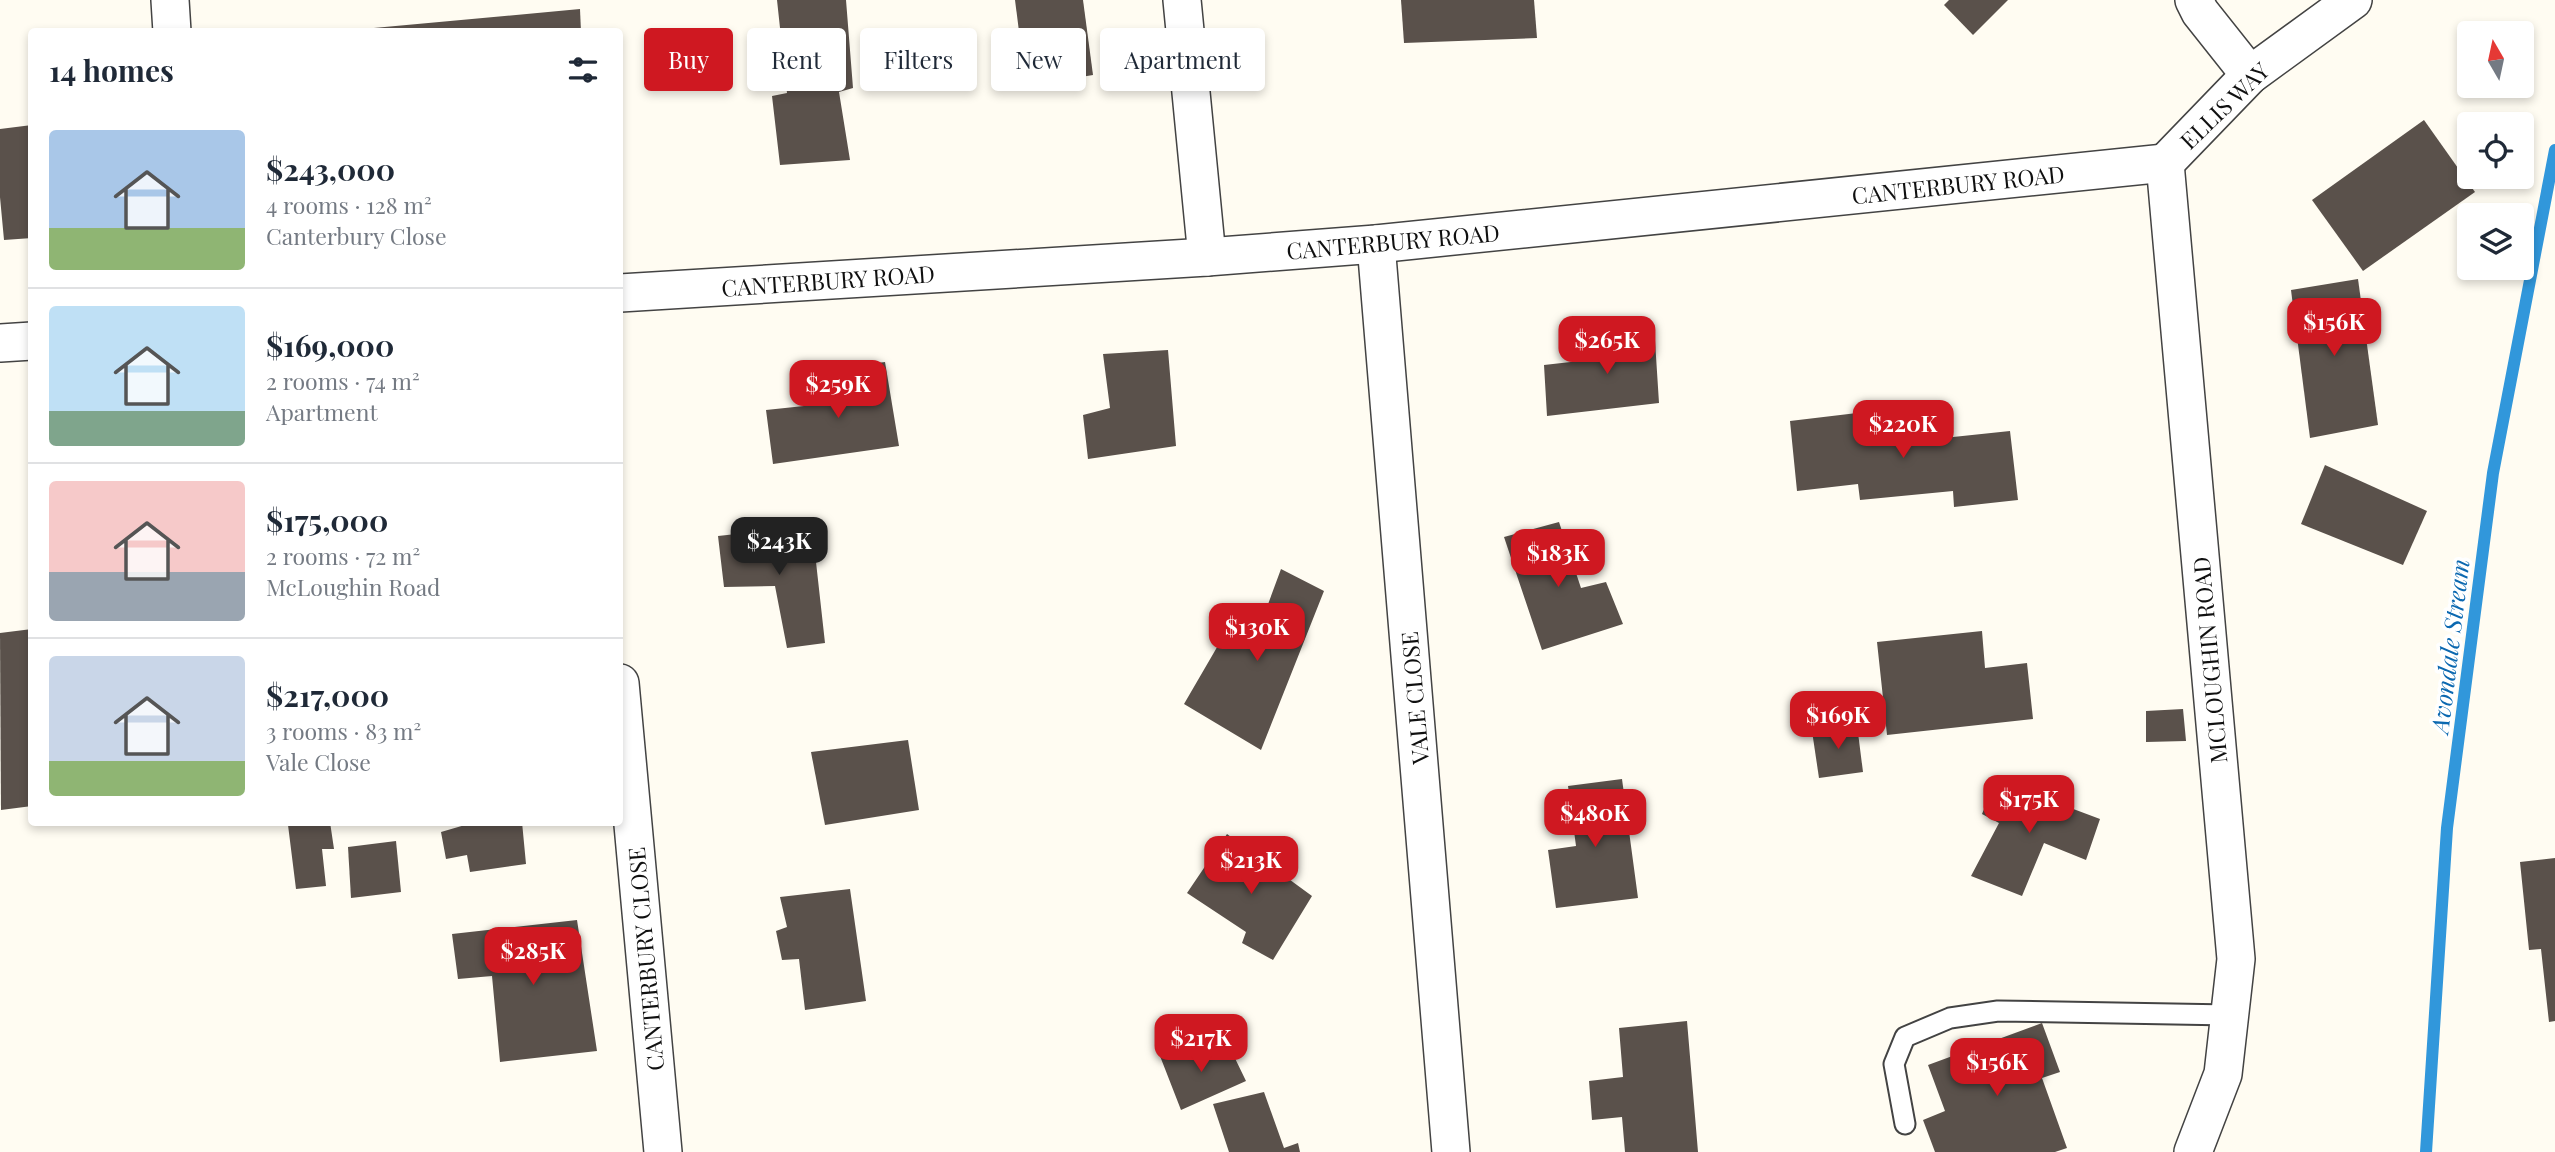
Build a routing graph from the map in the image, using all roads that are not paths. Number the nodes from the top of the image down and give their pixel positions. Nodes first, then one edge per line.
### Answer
1 (170, 0) edge
2 (1182, 0) edge
3 (2194, 0) edge
4 (2353, 0) edge
5 (172, 28) edge
6 (2250, 75) junction
7 (2165, 163) junction
8 (1376, 244) junction
9 (1207, 257) junction
10 (623, 293) edge
11 (28, 341) edge
12 (0, 343) edge
13 (623, 715) edge
14 (2230, 1015) junction
15 (1905, 1124) dead end
16 (663, 1152) edge
17 (1451, 1152) edge
18 (2193, 1152) edge

1 - 5 street
2 - 9 street
3 - 6 street
4 - 6 street, ELLIS WAY
6 - 7 street, ELLIS WAY
7 - 8 street, CANTERBURY ROAD
7 - 14 street, MCLOUGHIN ROAD
8 - 9 street, CANTERBURY ROAD
8 - 17 street, VALE CLOSE
9 - 10 street, CANTERBURY ROAD
11 - 12 street
13 - 16 street, CANTERBURY CLOSE
14 - 15 lane
14 - 18 street, MCLOUGHIN ROAD

